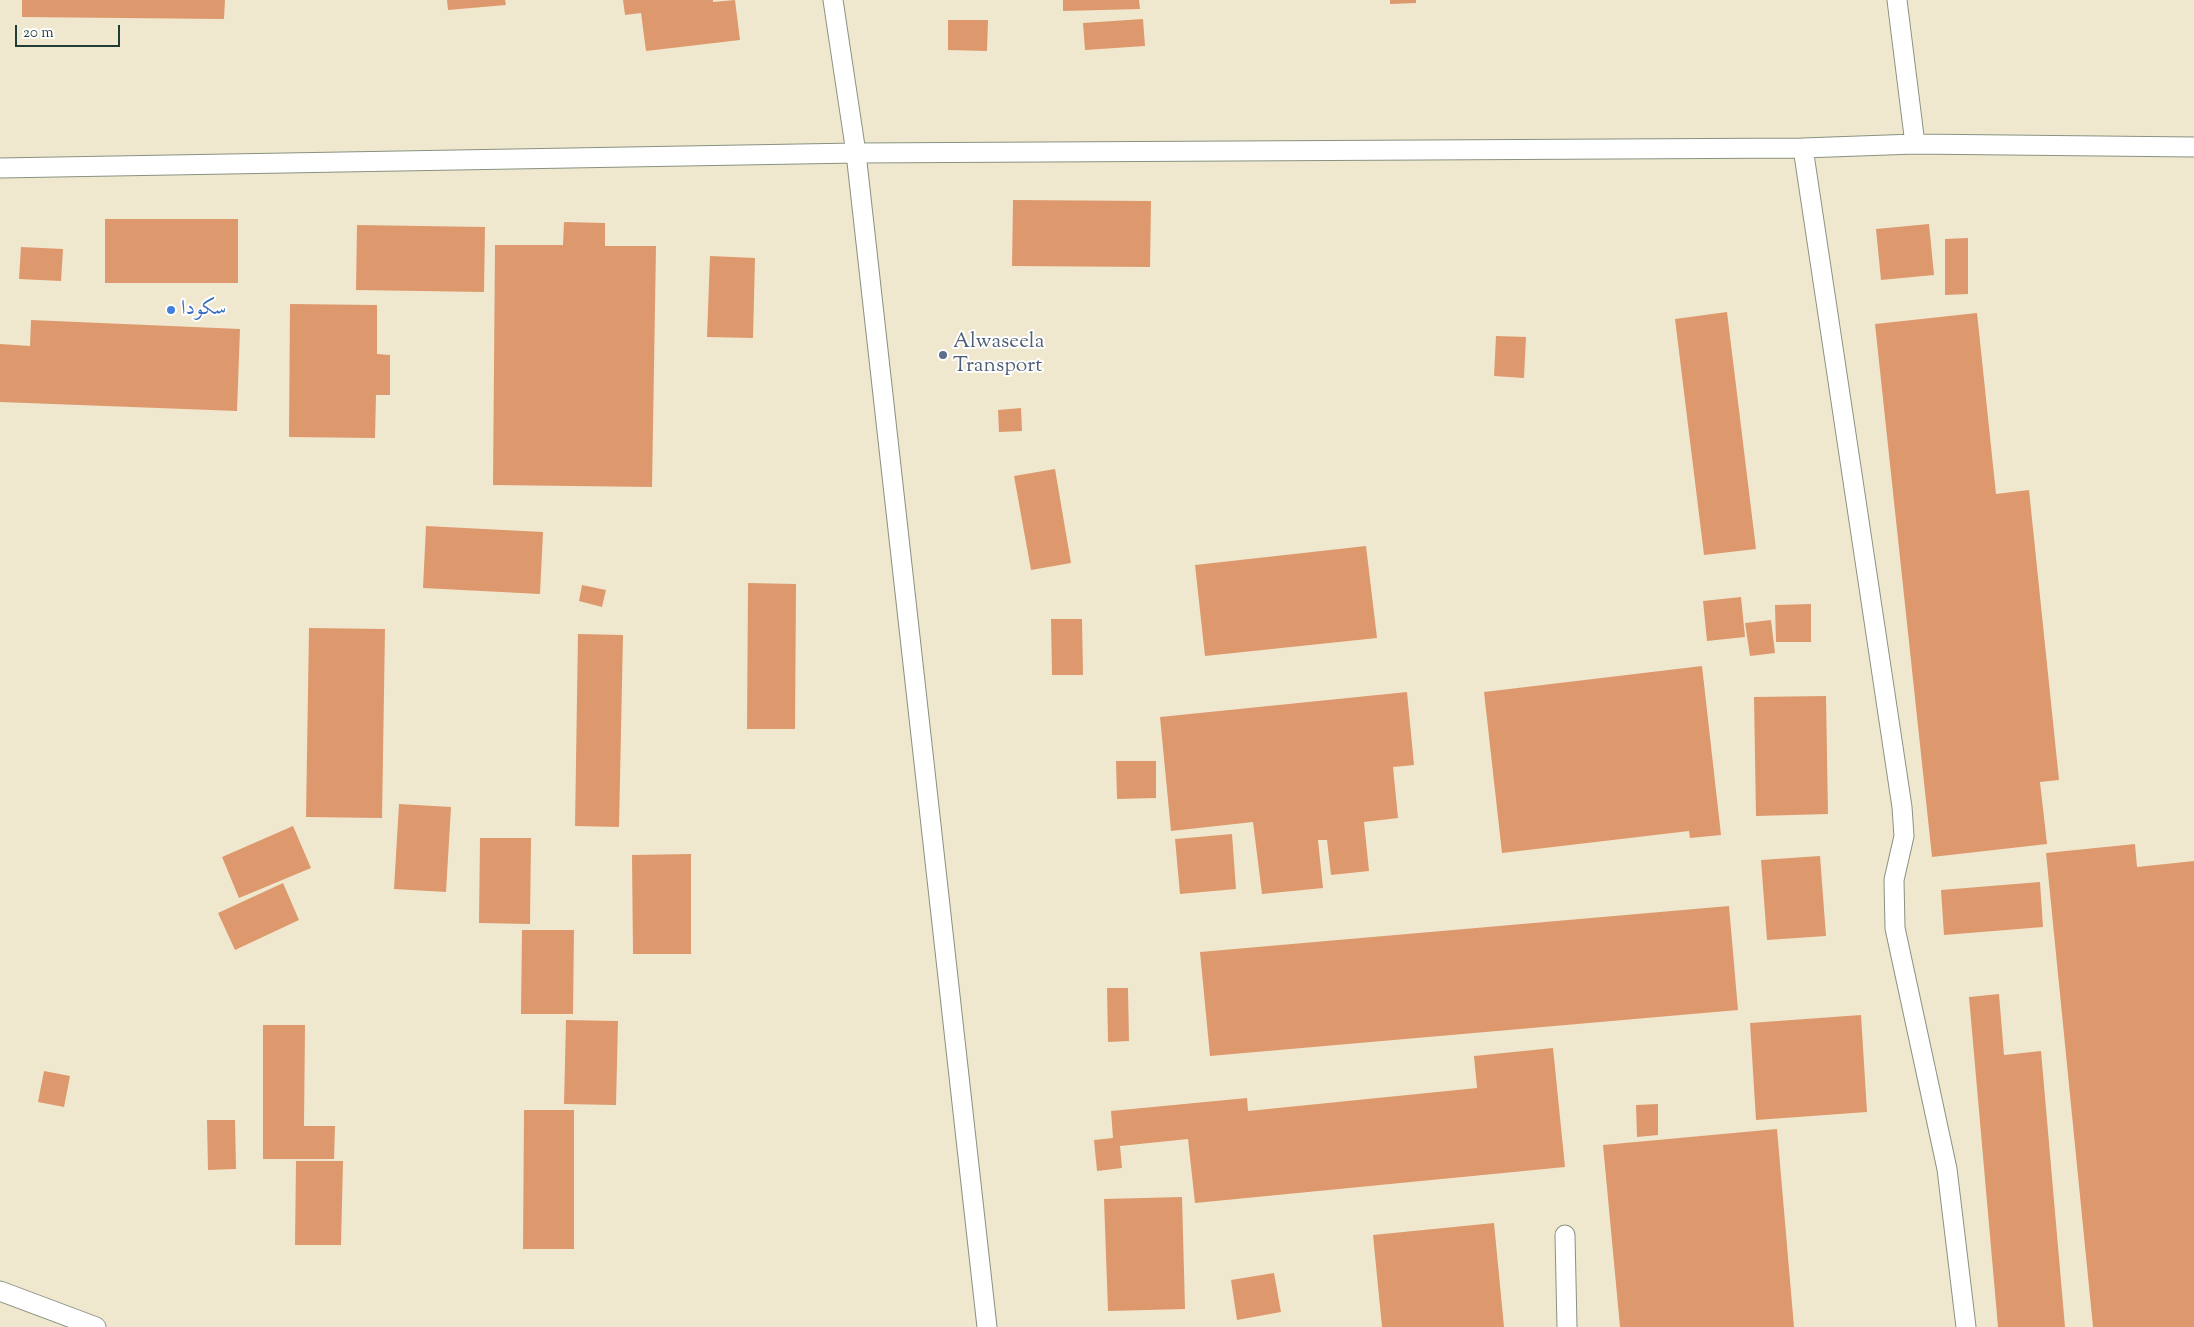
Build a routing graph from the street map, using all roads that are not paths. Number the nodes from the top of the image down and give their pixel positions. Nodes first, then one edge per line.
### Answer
1 (833, 0) edge
2 (1896, 0) edge
3 (1915, 144) junction
4 (2194, 147) edge
5 (1803, 148) junction
6 (856, 153) junction
7 (0, 168) edge
8 (1565, 1235) dead end
9 (0, 1291) edge
10 (96, 1327) edge
11 (987, 1327) edge
12 (1567, 1327) edge
13 (1966, 1327) edge

1 - 6 lane
2 - 3 lane
3 - 4 lane
3 - 5 lane
5 - 6 lane
5 - 13 lane
6 - 7 lane
6 - 11 lane
8 - 12 lane
9 - 10 lane

